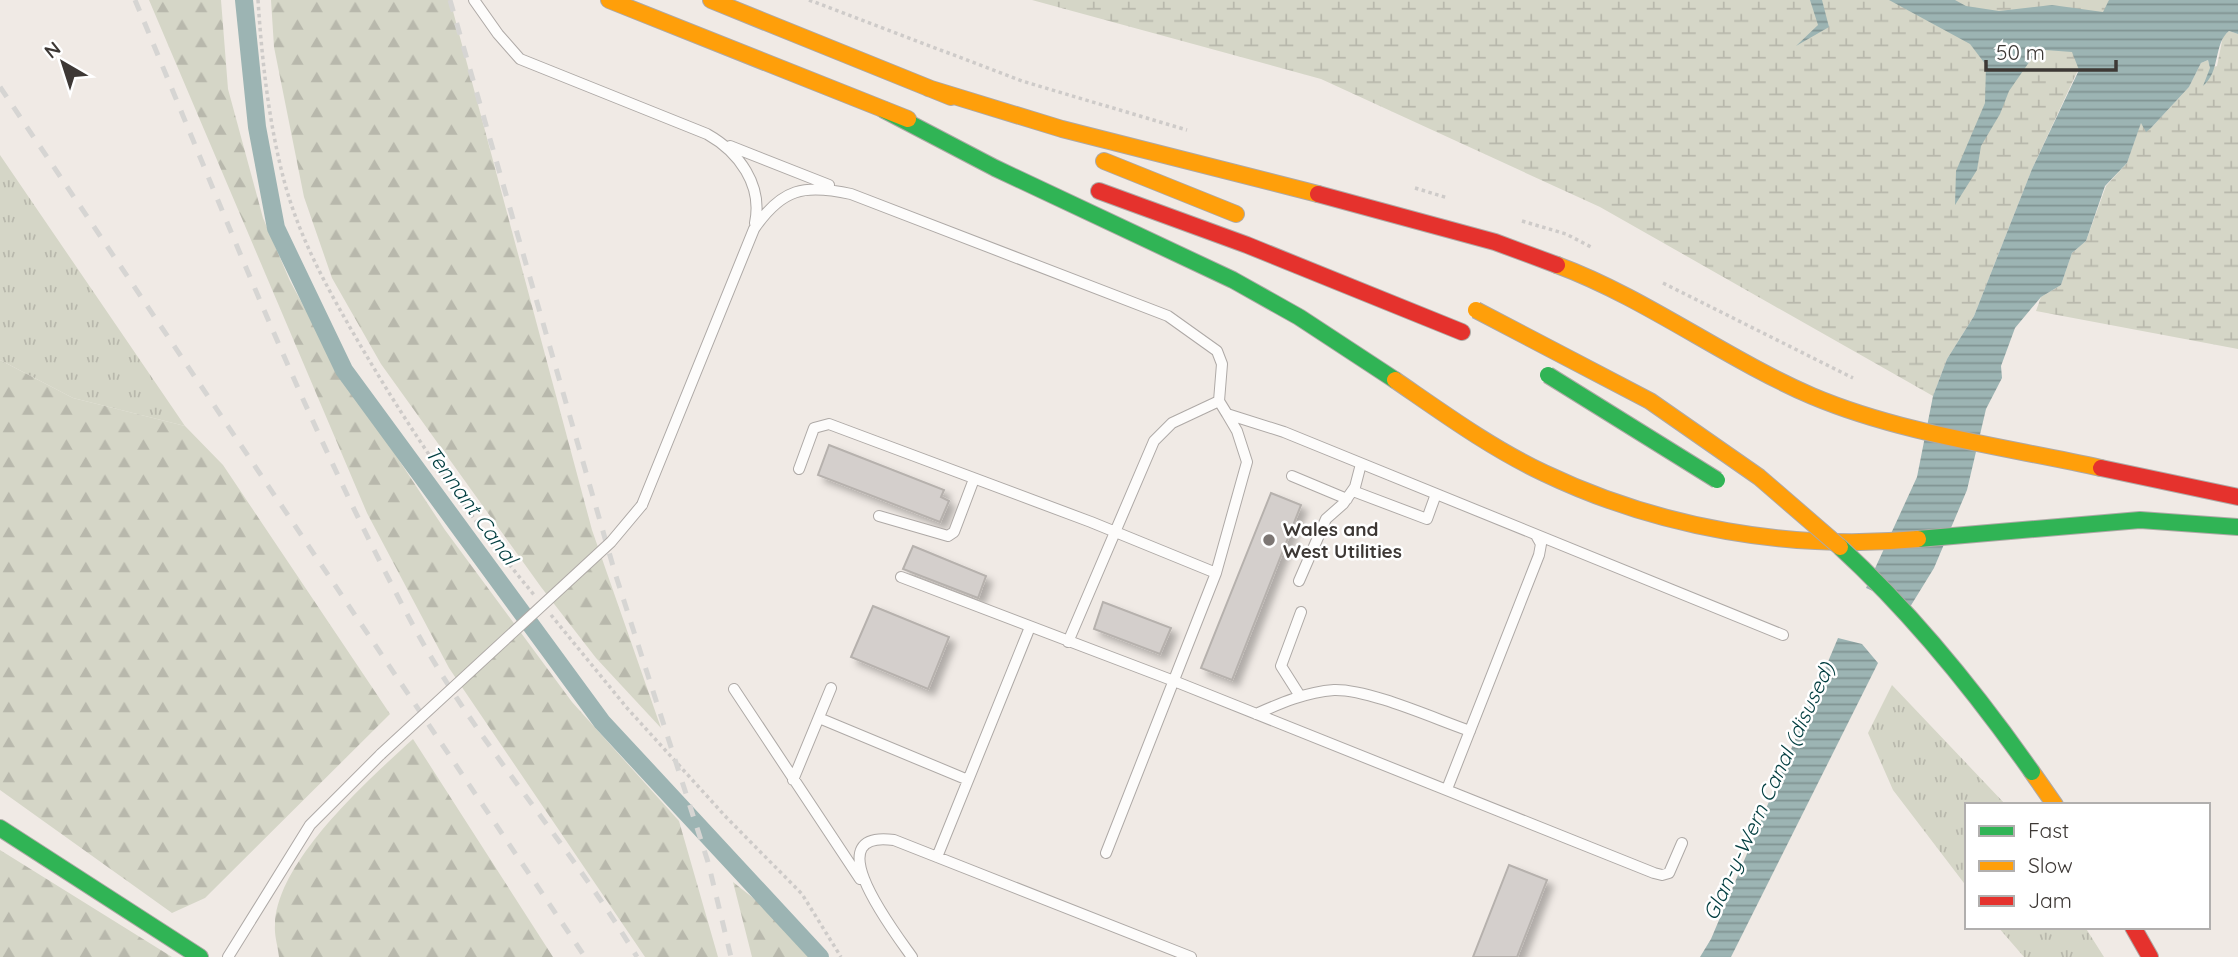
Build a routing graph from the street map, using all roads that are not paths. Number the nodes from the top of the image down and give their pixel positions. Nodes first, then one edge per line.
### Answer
1 (474, 0) edge
2 (608, 0) edge
3 (711, 0) edge
4 (928, 88) junction
5 (884, 110) junction
6 (724, 144) junction
7 (1032, 166) dead end
8 (1082, 185) dead end
9 (851, 194) junction
10 (1250, 219) dead end
11 (754, 229) junction
12 (1469, 308) dead end
13 (1468, 335) dead end
14 (1532, 367) dead end
15 (1219, 401) junction
16 (1227, 414) junction
17 (1362, 464) junction
18 (799, 469) dead end
19 (1292, 476) dead end
20 (974, 479) junction
21 (1732, 491) dead end
22 (1436, 494) junction
23 (1350, 495) junction
24 (2238, 496) edge
25 (879, 516) dead end
26 (1772, 522) dead end
27 (2238, 527) edge
28 (1114, 534) junction
29 (1536, 535) junction
30 (1815, 556) dead end
31 (1216, 573) junction
32 (901, 577) dead end
33 (1299, 581) dead end
34 (1301, 612) dead end
35 (1030, 626) junction
36 (1783, 635) dead end
37 (1069, 642) junction
38 (1174, 681) junction
39 (831, 688) dead end
40 (734, 689) dead end
41 (1300, 696) junction
42 (1256, 714) junction
43 (819, 718) junction
44 (1470, 731) junction
45 (793, 780) junction
46 (968, 780) junction
47 (1447, 789) junction
48 (2054, 803) edge
49 (0, 828) edge
50 (1682, 843) dead end
51 (1106, 853) dead end
52 (937, 857) junction
53 (871, 895) junction
54 (2134, 929) edge
55 (200, 957) edge
56 (228, 957) edge
57 (912, 957) edge
58 (1191, 957) edge
59 (2150, 957) edge

1 - 6 lane
2 - 5 main road
3 - 4 main road
4 - 10 main road
4 - 24 main road
5 - 7 main road
5 - 27 main road
6 - 9 lane
6 - 11 lane
8 - 13 main road
9 - 11 lane
9 - 15 lane
11 - 56 lane, bridge
12 - 48 main road, bridge
14 - 21 main road, bridge
15 - 16 lane
15 - 28 lane
16 - 17 lane
16 - 31 lane
17 - 22 lane
17 - 23 lane
18 - 20 lane
19 - 23 lane
20 - 25 lane
20 - 28 lane
22 - 23 lane
22 - 29 lane
23 - 33 lane
26 - 30 main road
28 - 31 lane
28 - 37 lane
29 - 36 lane
29 - 44 lane
31 - 38 lane
32 - 35 lane
34 - 41 lane
35 - 37 lane
35 - 46 lane
37 - 38 lane
38 - 42 lane
38 - 51 lane
39 - 43 lane
40 - 45 lane
41 - 42 lane
41 - 44 lane
42 - 47 lane
43 - 45 lane
43 - 46 lane
44 - 47 lane
45 - 53 lane
46 - 52 lane
47 - 50 lane
49 - 55 main road
52 - 53 lane
52 - 58 lane
53 - 57 lane
54 - 59 main road

